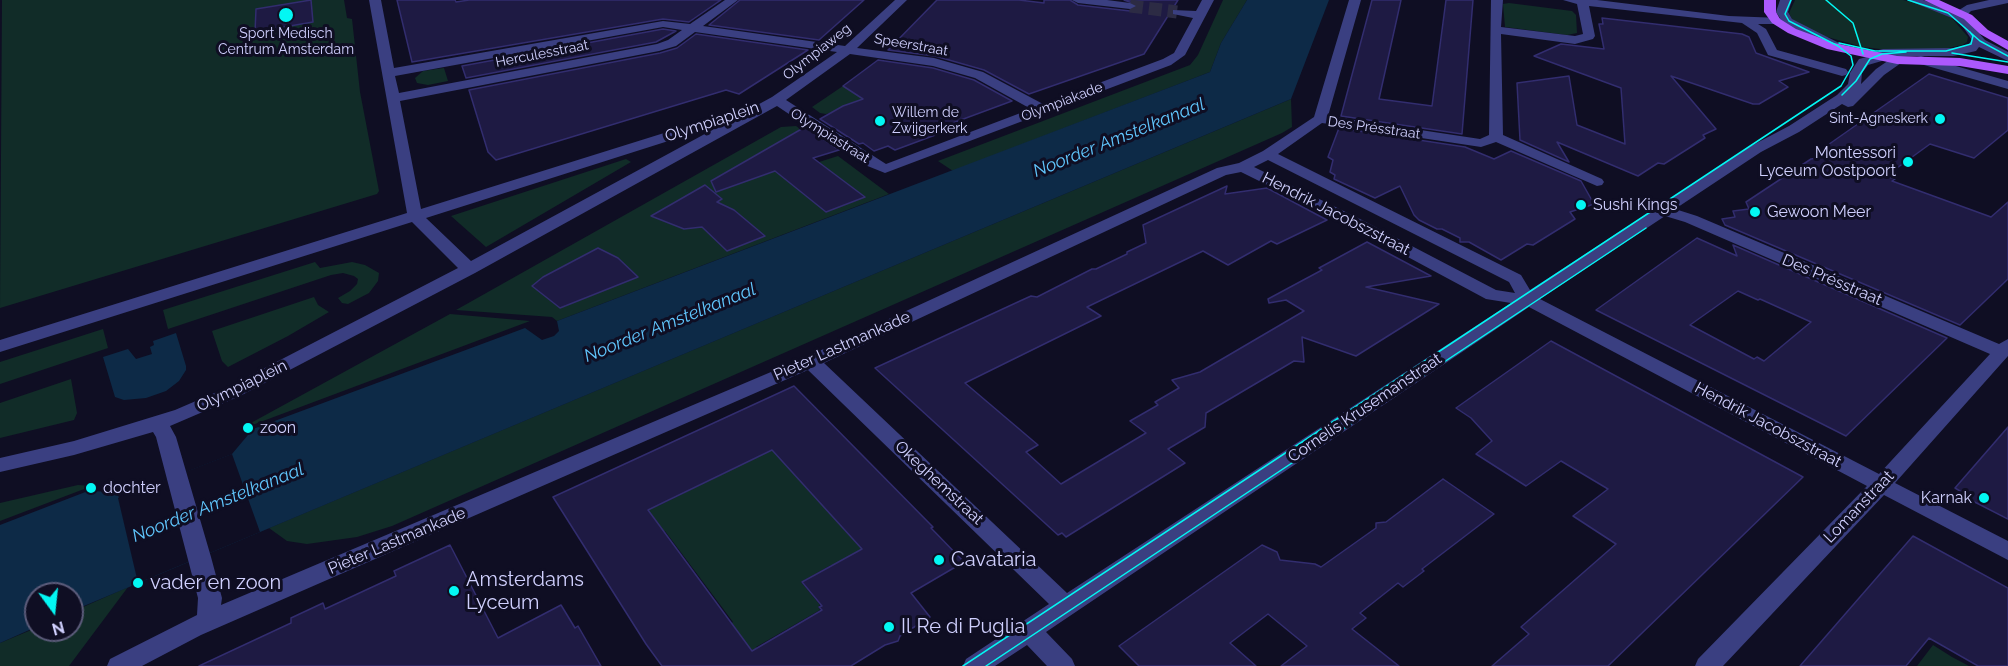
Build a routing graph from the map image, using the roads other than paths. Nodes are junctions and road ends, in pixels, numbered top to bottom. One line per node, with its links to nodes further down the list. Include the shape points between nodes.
1 (375, 0): 38 (street)
2 (732, 0): 20 (street, Herculesstraat)
3 (901, 0): 26 (street, Olympiaweg)
4 (1078, 0): 14 (street)
5 (1208, 0): 17 (street, Olympiakade)
6 (1355, 0): 43 (street)
7 (1497, 0): 21 (street)
8 (1578, 0): 18 (street); 21 (street, via 1589,36 1584,39)
9 (1770, 0): 19 (main road, via 1770,12)
10 (1786, 0): 24 (street, via 1782,12 1787,21)
11 (1913, 0): 22 (street, via 1956,16)
12 (1930, 0): 16 (main road)
13 (2005, 0): 16 (street, via 1967,8)
14 (1130, 6)
15 (1177, 12): 17 (street)
16 (1961, 14): 25 (main road)
17 (1199, 15): 42 (street, Olympiakade, via 1179,55)
18 (1746, 21): 19 (street); 37 (street, via 1762,30 1773,52)
19 (1776, 21): 23 (main road)
20 (693, 28): 26 (street, Speerstraat); 38 (street, Herculesstraat, via 647,25); 40 (street, Herculesstraat, via 659,47)
21 (1496, 30): 44 (street)
22 (1978, 39): 25 (street); 28 (street, via 1972,48)
23 (1814, 40): 27 (main road); 37 (street)
24 (1836, 44): 27 (street); 31 (street)
25 (1999, 45): 29 (main road); 32 (street)
26 (848, 50): 41 (street, Olympiaweg); 42 (street, Speerstraat, via 934,62 979,75)
27 (1848, 51): 30 (main road); 37 (street)
28 (1953, 52): 29 (street); 31 (street)
29 (1978, 56): 34 (main road); 35 (street)
30 (1875, 57): 31 (street); 37 (street)
31 (1896, 57): 33 (main road); 45 (street, Cornelis Krusemanstraat, via 1849,103 1801,136)
32 (2008, 57)
33 (1921, 60): 34 (main road); 39 (street)
34 (1940, 61): 36 (main road)
35 (2008, 62)
36 (2008, 70)
37 (1850, 72): 45 (street, Cornelis Krusemanstraat, via 1854,85 1842,98)
38 (389, 73): 40 (street)
39 (2008, 85)
40 (393, 98): 51 (street)
41 (777, 100): 48 (street, Olympiastraat); 51 (street, Olympiaplein); 52 (street, Olympiaplein)
42 (1043, 110): 48 (street, Olympiakade)
43 (1320, 119): 44 (street, Des Présstraat, via 1481,143); 46 (street, Pieter Lastmankade)
44 (1496, 137): 49 (street)
45 (1756, 149): 50 (street, Cornelis Krusemanstraat)
46 (1269, 154): 47 (street, Pieter Lastmankade); 53 (street, Hendrik Jacobszstraat, via 1515,279)
47 (1243, 167): 53 (street, Hendrik Jacobszstraat, via 1492,295); 56 (street, Pieter Lastmankade, via 1222,171)
48 (885, 168)
49 (1597, 182)
50 (1663, 210): 53 (street, Cornelis Krusemanstraat); 55 (street, Des Présstraat)
51 (415, 216): 52 (street); 54 (street, Olympiaplein)
52 (469, 269): 57 (street, Olympiaplein, via 233,392)
53 (1528, 300): 59 (street, Hendrik Jacobszstraat); 61 (street, Cornelis Krusemanstraat)
54 (0, 346)
55 (2005, 349): 59 (street, Lomanstraat)
56 (811, 362): 61 (street, Okeghemstraat); 62 (street, Pieter Lastmankade)
57 (159, 424): 58 (street, Olympiaplein); 62 (street, via 200,557 210,598)
58 (0, 465)
59 (1882, 484): 60 (street, Hendrik Jacobszstraat); 67 (street, Lomanstraat)
60 (2008, 551)
61 (1066, 606): 63 (street, Cornelis Krusemanstraat)
62 (208, 622): 64 (street, Pieter Lastmankade)
63 (1028, 630): 65 (street, Cornelis Krusemanstraat); 66 (street)
64 (119, 666)
65 (975, 666)
66 (1063, 666)
67 (1707, 666)

